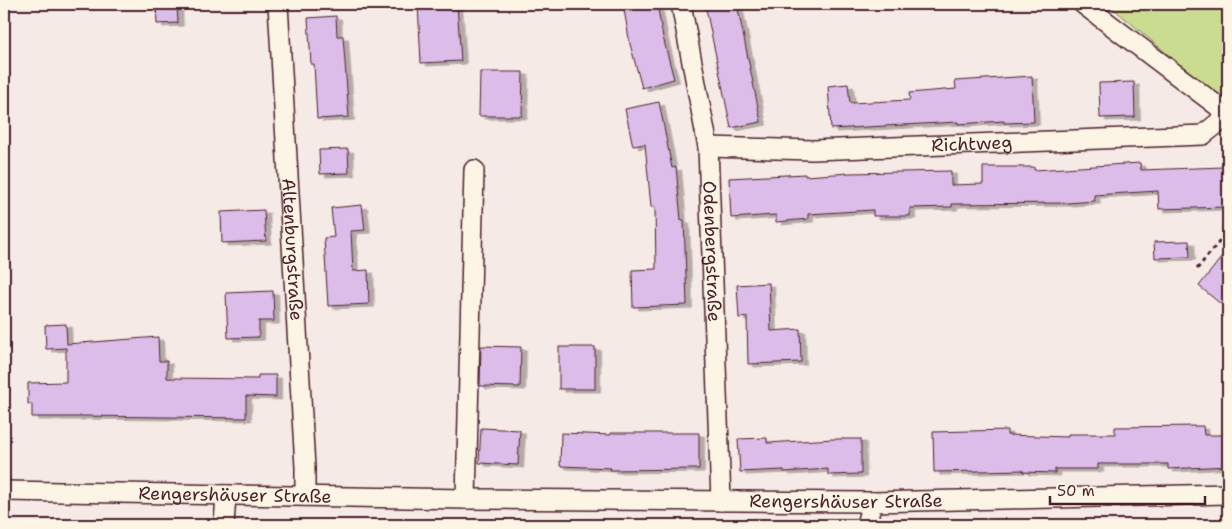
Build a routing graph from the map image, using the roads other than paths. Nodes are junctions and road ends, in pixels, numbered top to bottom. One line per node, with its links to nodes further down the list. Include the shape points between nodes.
1 (278, 4): 10 (street, Altenburgstraße)
2 (681, 4): 5 (street, Odenbergstraße)
3 (1083, 4): 4 (street)
4 (1228, 114): 5 (street, Richtweg, via 1203,135 813,150)
5 (708, 147): 12 (street, Odenbergstraße)
6 (474, 170): 11 (street)
7 (4, 491): 9 (street, Rengershäuser Straße)
8 (1228, 494): 13 (street, Rengershäuser Straße)
9 (226, 495): 10 (street, Rengershäuser Straße); 14 (street)
10 (305, 496): 11 (street, Rengershäuser Straße)
11 (466, 499): 12 (street, Rengershäuser Straße)
12 (721, 501): 13 (street, Rengershäuser Straße)
13 (872, 502): 15 (street)
14 (224, 525)
15 (866, 525)

